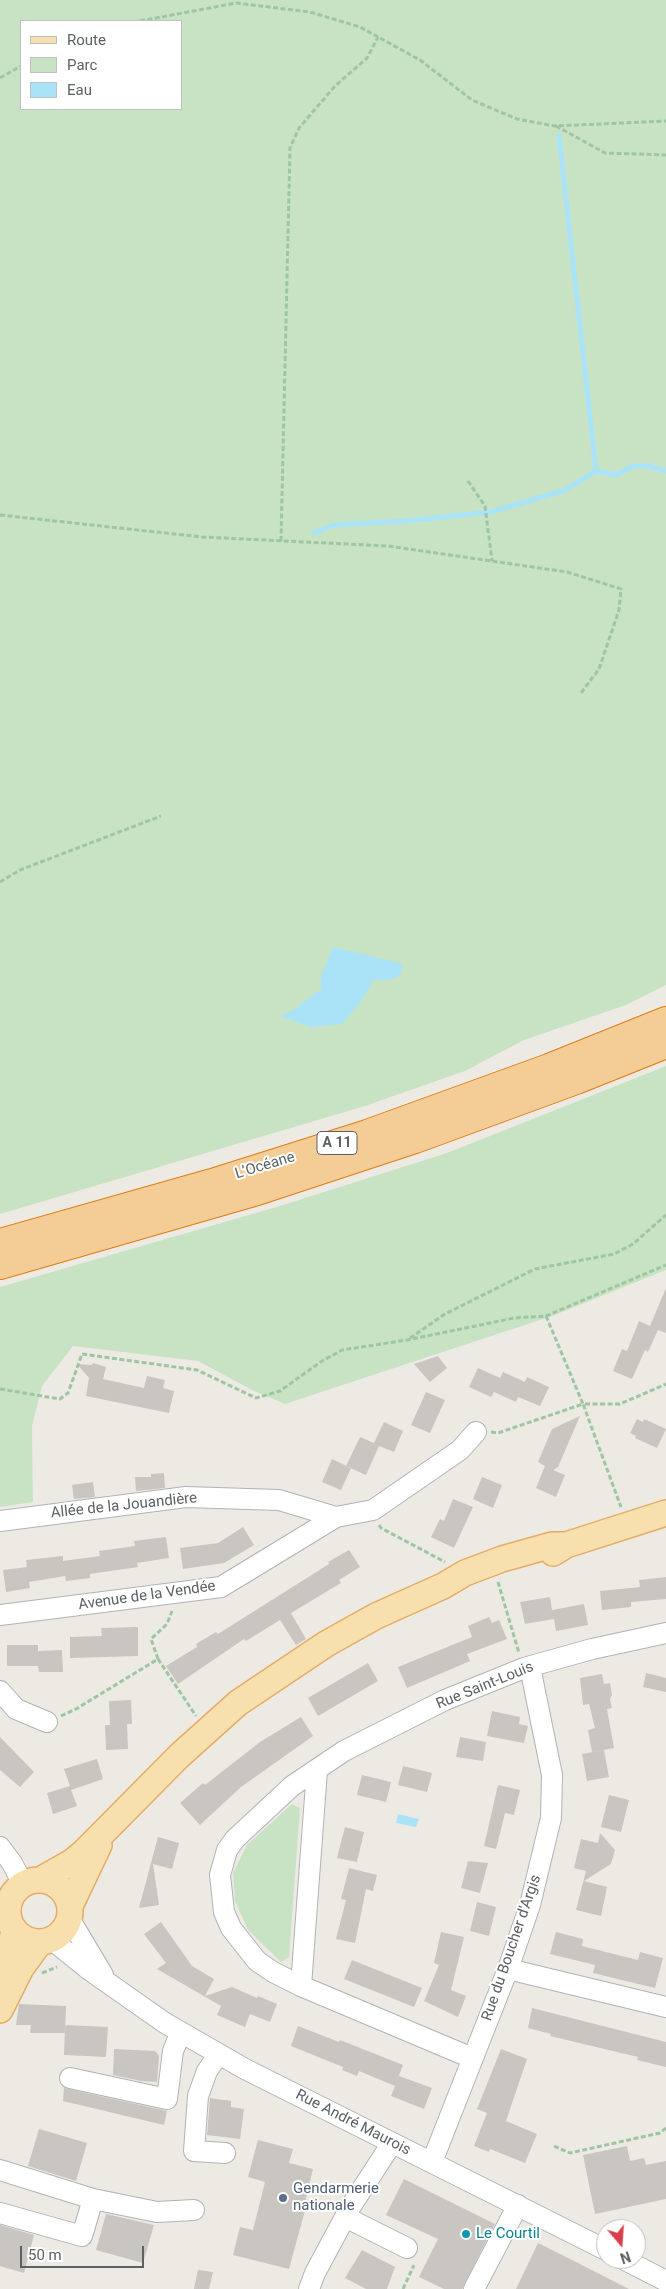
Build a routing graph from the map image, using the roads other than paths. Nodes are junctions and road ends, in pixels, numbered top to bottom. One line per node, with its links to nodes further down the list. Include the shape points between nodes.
1 (666, 1021): 3 (highway, L’Océane / A 11, via 549,1068 367,1134)
2 (666, 1044): 4 (highway, L’Océane / A 11, via 406,1143 257,1191)
3 (0, 1243)
4 (0, 1265)
5 (476, 1432): 7 (street, via 460,1450 373,1510)
6 (666, 1513): 9 (main road)
7 (336, 1517): 8 (street, Allée de la Jouandière, via 279,1500 186,1497); 11 (street, Avenue de la Vendée, via 221,1587)
8 (0, 1521)
9 (566, 1545): 10 (main road, via 552,1545); 10 (main road, via 496,1577)
10 (448, 1576): 17 (main road, via 350,1629 254,1692 202,1734)
11 (0, 1615)
12 (666, 1633): 13 (street, Rue Saint-Louis)
13 (527, 1667): 16 (street, Rue Saint-Louis, via 445,1700 344,1751); 23 (street, Rue du Boucher d'Argis, via 552,1775 551,1818 530,1905)
14 (0, 1691): 15 (street, via 16,1709)
15 (47, 1722)
16 (317, 1770): 25 (street); 25 (street, Rue Saint-Louis, via 292,1786 235,1839 227,1850 220,1875 224,1912 230,1928 265,1966)
17 (108, 1827): 19 (main road, via 72,1862); 20 (main road)
18 (0, 1847): 19 (street)
19 (32, 1882): 20 (main road, via 50,1881 63,1891); 21 (main road, via 13,1893 8,1905 8,1918)
20 (69, 1912): 22 (main road, via 62,1931); 24 (street, Rue André Maurois, via 94,1963)
21 (14, 1930): 22 (main road, via 25,1939); 26 (main road)
22 (45, 1941): 24 (street, Rue André Maurois); 28 (main road, via 16,1976)
23 (508, 1969): 27 (street); 31 (street, Rue du Boucher d'Argis)
24 (108, 1982): 29 (street, Rue André Maurois)
25 (301, 1986): 31 (street, Rue Saint-Louis)
26 (0, 1999)
27 (666, 2007)
28 (0, 2010)
29 (181, 2032): 30 (street, Rue André Maurois); 32 (street, via 173,2051 168,2100)
30 (220, 2054): 33 (street, Rue André Maurois); 34 (street, via 207,2071 198,2096 194,2151)
31 (472, 2058): 35 (street, Rue du Boucher d'Argis)
32 (70, 2078)
33 (392, 2143): 35 (street, Rue André Maurois); 41 (street)
34 (225, 2153)
35 (432, 2162): 38 (street, Rue André Maurois)
36 (0, 2170): 37 (street)
37 (94, 2199): 39 (street, via 157,2212); 40 (street, via 82,2236)
38 (518, 2205): 42 (street, Rue André Maurois); 47 (street)
39 (194, 2210)
40 (0, 2213)
41 (345, 2217): 43 (street); 46 (street)
42 (596, 2245)
43 (407, 2248)
44 (643, 2269): 45 (street)
45 (666, 2281)
46 (310, 2289)
47 (474, 2289)

